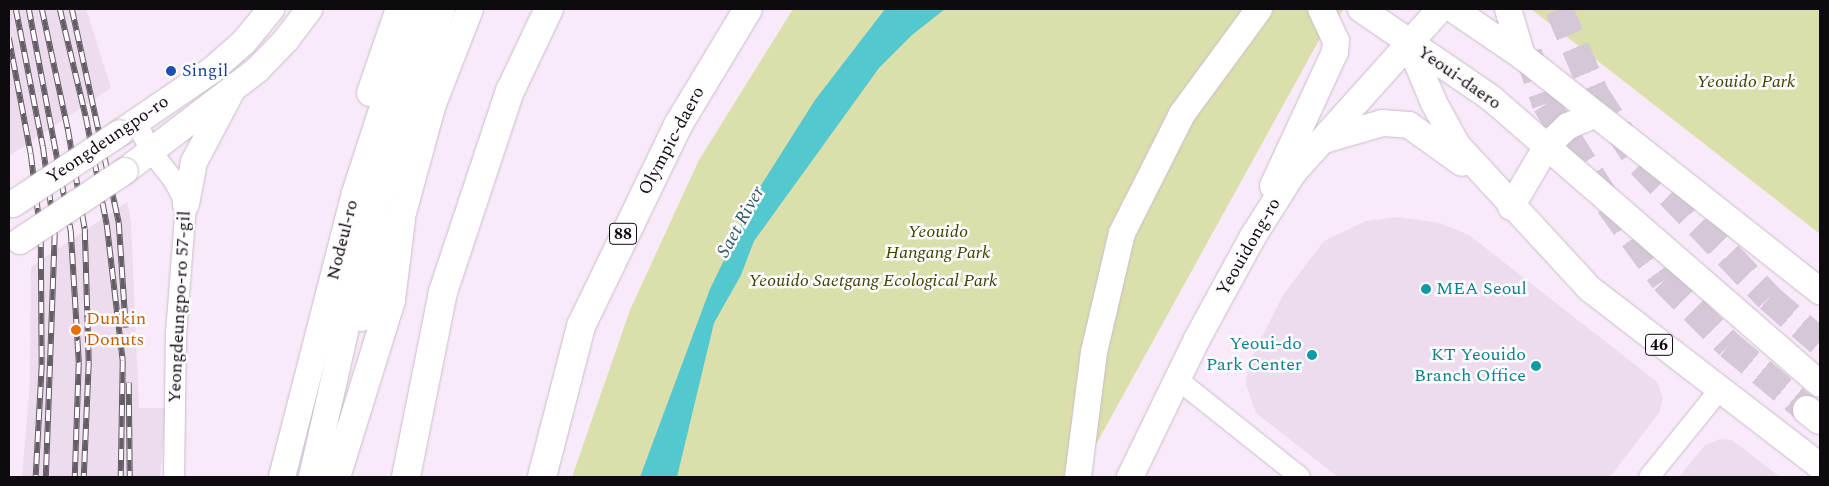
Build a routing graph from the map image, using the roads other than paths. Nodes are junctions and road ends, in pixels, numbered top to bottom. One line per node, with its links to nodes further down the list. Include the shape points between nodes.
1 (271, 9): 19 (main road, Yeongdeungpo-ro, via 244,42 211,71)
2 (309, 9): 17 (main road, Yeongdeungpo-ro, via 286,40)
3 (399, 9): 35 (main road, via 364,111 322,262)
4 (421, 9): 35 (main road, Nodeul-ro, via 383,107 355,193)
5 (442, 9): 31 (main road, Nodeul-ro, via 407,106 351,306)
6 (470, 9): 26 (main road, via 433,104)
7 (549, 9): 39 (highway, via 510,91 443,292)
8 (748, 9): 40 (highway, Olympic-daero / 88, via 678,125 581,326)
9 (1259, 9): 41 (main road, via 1182,114 1122,233 1094,352)
10 (1361, 9): 15 (main road)
11 (1440, 9): 15 (main road, Yeouidong-ro)
12 (1452, 9): 16 (main road)
13 (1508, 9): 16 (main road)
14 (1326, 18): 27 (main road, via 1336,41 1333,57 1291,141)
15 (1409, 44): 20 (main road, Yeouidong-ro); 21 (main road, Yeoui-daero, via 1491,98); 25 (main road, Yeoui-daero, via 1434,103 1457,145)
16 (1522, 56): 18 (main road)
17 (231, 92): 22 (main road, Yeongdeungpo-ro); 23 (main road, via 194,162)
18 (1596, 114): 21 (main road, via 1568,126); 29 (main road)
19 (128, 127): 22 (street, Yeongdeungpo-ro 57-gil); 24 (main road, Yeongdeungpo-ro, bridge)
20 (1324, 140): 25 (main road, via 1382,123 1409,125 1451,153); 27 (main road, Yeouidong-ro, via 1293,173)
21 (1547, 146): 25 (main road); 32 (main road, Yeoui-daero)
22 (150, 150): 23 (street, Yeongdeungpo-ro 57-gil, via 174,181); 28 (main road, Yeongdeungpo-ro, bridge)
23 (186, 204): 36 (street, Yeongdeungpo-ro 57-gil, via 176,334)
24 (11, 206)
25 (1511, 207): 33 (main road, Yeoui-daero / 46, via 1590,289 1656,343)
26 (401, 220): 31 (main road); 38 (highway, via 391,300)
27 (1252, 238): 30 (main road, Yeouidong-ro)
28 (14, 244)
29 (1820, 291)
30 (1177, 379): 42 (main road, Yeouidong-ro); 43 (street)
31 (335, 381): 37 (main road, Nodeul-ro)
32 (1820, 384)
33 (1721, 388): 34 (main road, Yeoui-daero / 46); 44 (street)
34 (1820, 466)
35 (282, 476)
36 (174, 477)
37 (312, 477)
38 (336, 477)
39 (406, 477)
40 (542, 477)
41 (1078, 477)
42 (1130, 477)
43 (1300, 477)
44 (1649, 477)

